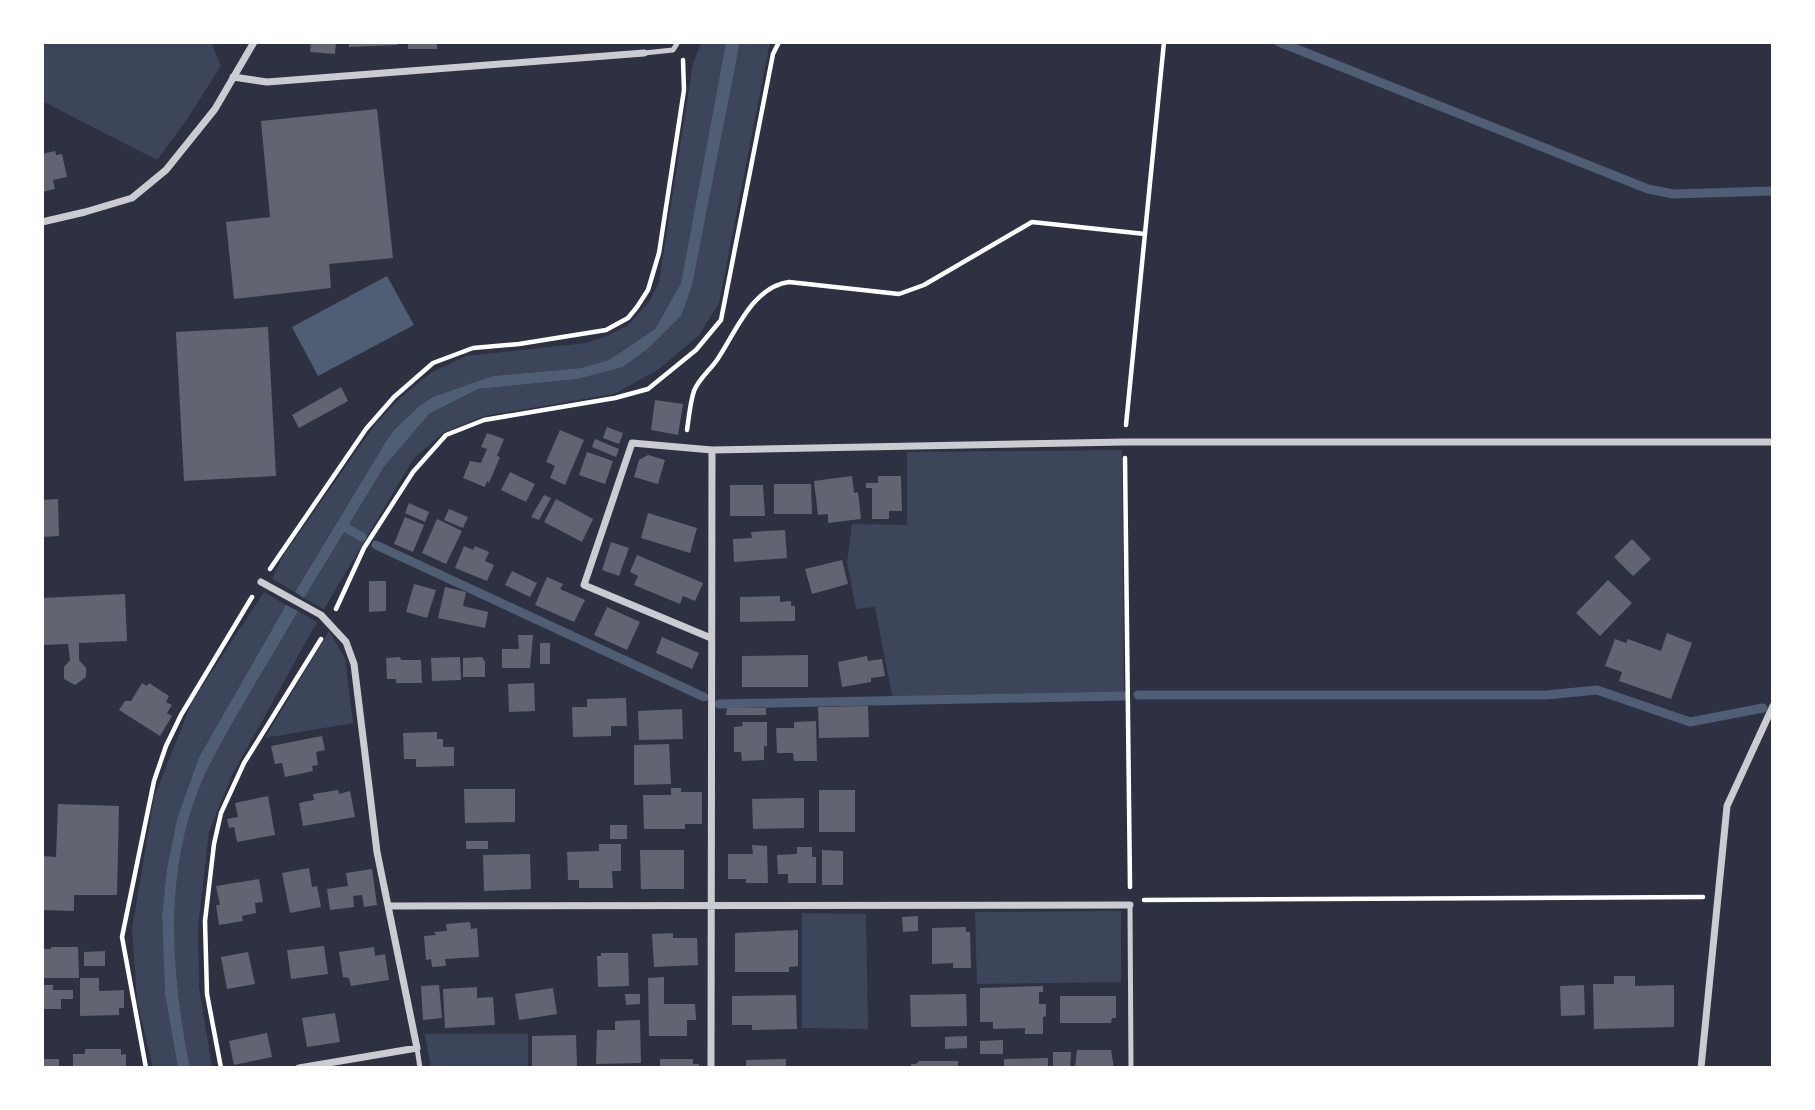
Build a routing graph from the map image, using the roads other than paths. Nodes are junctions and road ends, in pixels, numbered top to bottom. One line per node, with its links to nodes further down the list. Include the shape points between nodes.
1 (254, 42): 4 (street)
2 (678, 42): 3 (lane, via 673,50)
3 (644, 53): 4 (street, via 267,82)
4 (233, 77): 5 (street, via 215,109 166,170 132,198)
5 (42, 222)
6 (1773, 442): 7 (street, via 1125,442)
7 (712, 450): 9 (street); 9 (street, via 632,443 584,584)
8 (265, 583): 13 (street, via 321,615 346,642 354,664)
9 (710, 638): 11 (street)
10 (1773, 707): 19 (street, via 1727,806)
11 (712, 905): 12 (street); 13 (street); 17 (street)
12 (1130, 905): 18 (lane)
13 (388, 906): 14 (street)
14 (417, 1048): 15 (street); 16 (lane)
15 (299, 1068)
16 (421, 1068)
17 (711, 1068)
18 (1131, 1068)
19 (1701, 1068)

